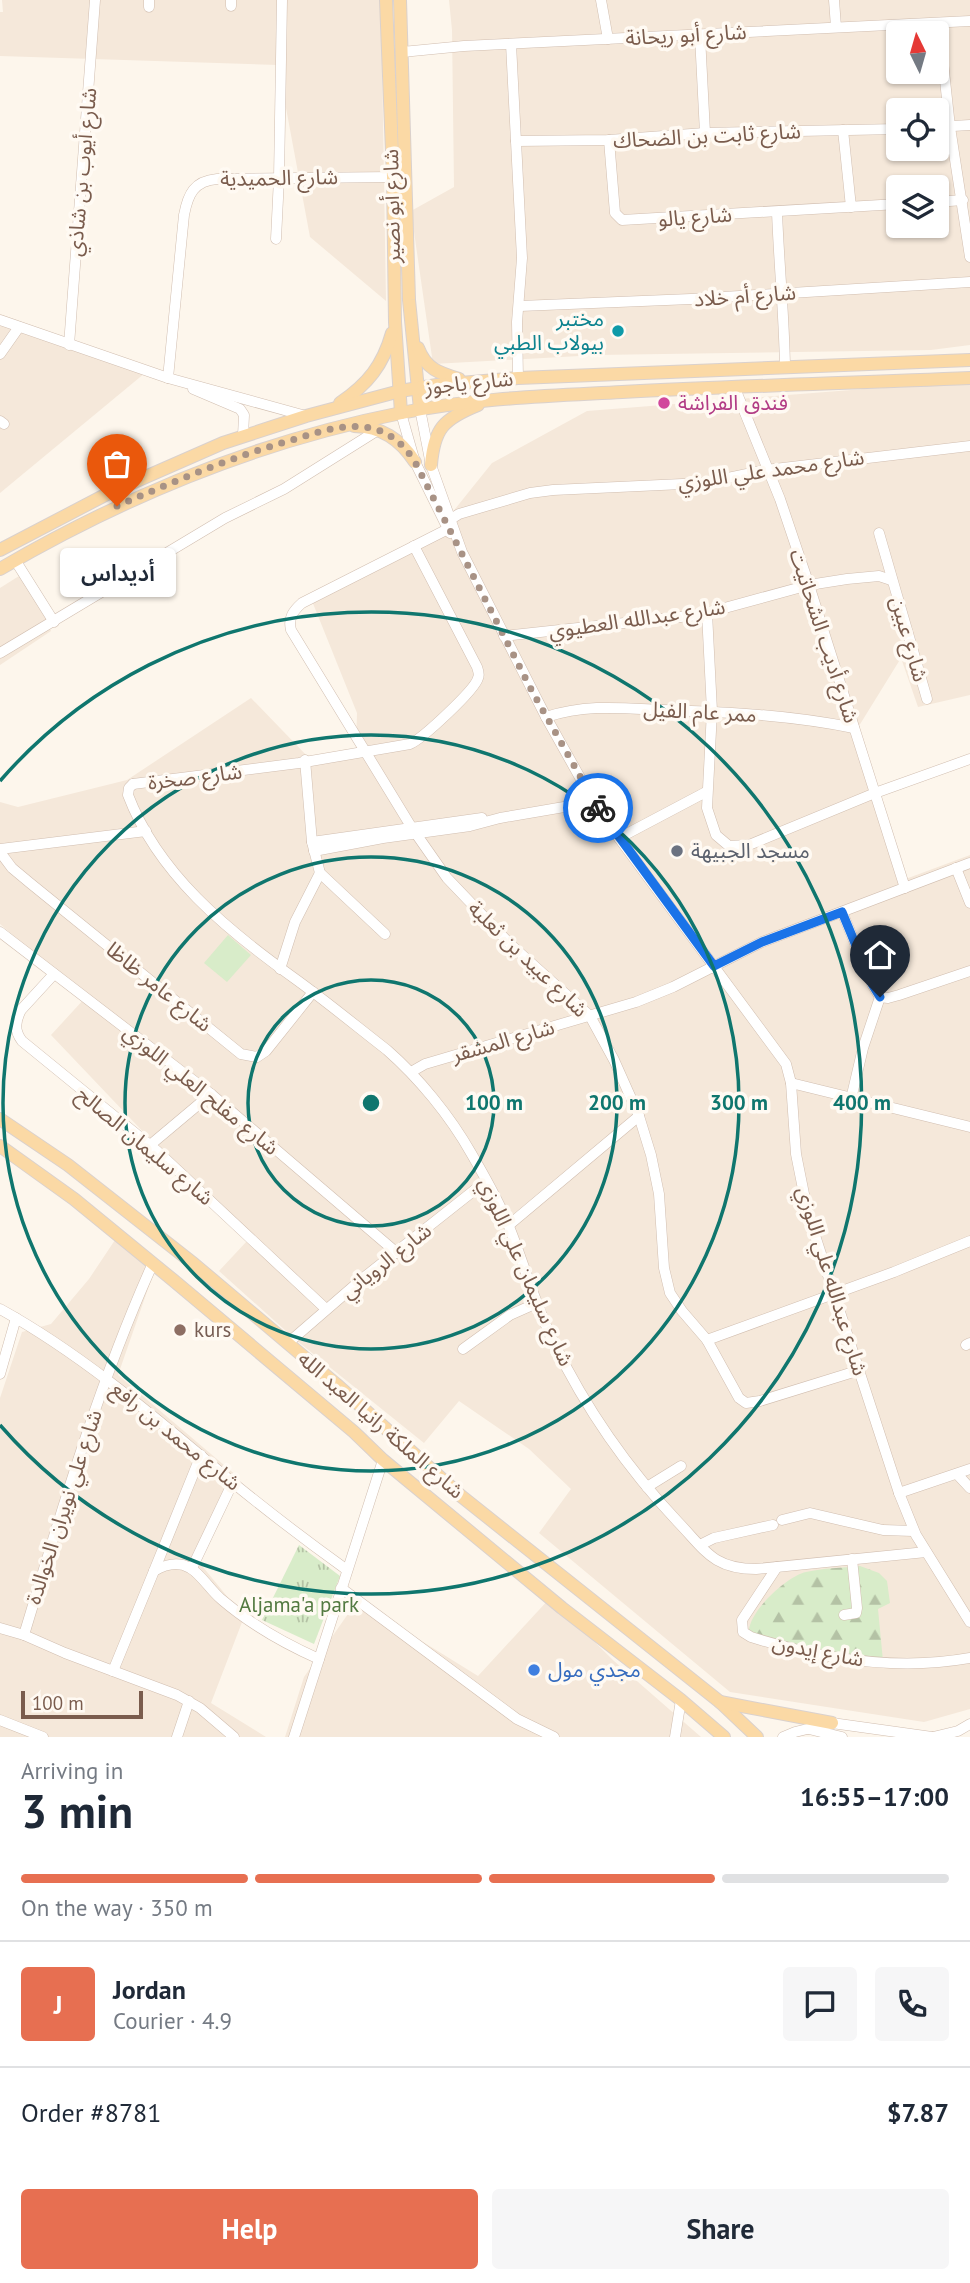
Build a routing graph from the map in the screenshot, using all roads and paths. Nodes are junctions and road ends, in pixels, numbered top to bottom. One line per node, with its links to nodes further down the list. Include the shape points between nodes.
1 (95, 0): 38 (street, شارع أيوب بن شاذي)
2 (282, 0): 24 (street)
3 (386, 0): 23 (main road, شارع أبو نصير)
4 (400, 0): 14 (main road, شارع أبو نصير)
5 (601, 0): 12 (street)
6 (834, 0): 10 (street)
7 (970, 21): 8 (street, شارع أبو ريحانة)
8 (949, 23)
9 (886, 26): 10 (street, شارع أبو ريحانة)
10 (836, 27): 11 (street, شارع أبو ريحانة)
11 (700, 36): 12 (street, شارع أبو ريحانة); 20 (street)
12 (608, 39): 13 (street, شارع أبو ريحانة)
13 (511, 44): 14 (street, شارع أبو ريحانة); 22 (street)
14 (402, 52): 37 (main road, شارع أبو نصير)
15 (945, 84): 17 (street)
16 (970, 125): 17 (street)
17 (950, 127): 25 (street)
18 (886, 129): 19 (street, شارع ثابت بن الضحاك)
19 (843, 130): 20 (street, شارع ثابت بن الضحاك); 27 (street)
20 (705, 134): 21 (street, شارع ثابت بن الضحاك)
21 (609, 140): 22 (street, شارع ثابت بن الضحاك); 28 (street, شارع يالو, via 619,219)
22 (516, 141): 33 (street)
23 (393, 177): 24 (street, شارع الحميدية); 35 (main road, شارع أبو نصير)
24 (279, 178): 29 (street); 42 (street, شارع الحميدية, via 209,180 188,195)
25 (965, 194): 30 (street)
26 (886, 205): 27 (street, شارع يالو)
27 (851, 207): 28 (street, شارع يالو)
28 (777, 212): 32 (street)
29 (276, 239)
30 (970, 257)
31 (970, 282): 32 (street, شارع أم خلاد)
32 (784, 293): 33 (street, شارع أم خلاد); 41 (street)
33 (520, 306): 43 (street)
34 (0, 320): 36 (street)
35 (395, 323): 49 (main road, شارع أبو نصير); 52 (main road, via 376,372)
36 (19, 327): 38 (street); 39 (street)
37 (412, 331): 46 (main road, via 425,364); 48 (main road, شارع أبو نصير)
38 (69, 345): 42 (street)
39 (0, 354)
40 (970, 360): 41 (main road, شارع ياجوز)
41 (785, 366): 43 (main road, شارع ياجوز)
42 (168, 378): 45 (street)
43 (518, 378): 46 (main road, شارع ياجوز)
44 (970, 378): 47 (main road, شارع ياجوز)
45 (189, 382): 54 (street); 57 (street, via 195,390 240,409)
46 (466, 382): 48 (main road, شارع ياجوز)
47 (734, 386): 50 (main road, شارع ياجوز); 61 (street, شارع أديب الشحاتيت)
48 (418, 388): 49 (main road, شارع ياجوز); 51 (main road, شارع أبو نصير)
49 (400, 391): 52 (main road, شارع ياجوز); 53 (main road, شارع أبو نصير)
50 (493, 399): 51 (main road, شارع ياجوز); 60 (main road, via 447,422 433,443)
51 (420, 409): 53 (main road, شارع ياجوز); 60 (street, شارع عبدالله علي اللوزي)
52 (330, 410): 54 (main road, شارع ياجوز)
53 (401, 412): 55 (main road, شارع ياجوز); 59 (street, شارع عبدالله علي اللوزي)
54 (306, 416): 57 (main road, شارع ياجوز)
55 (339, 426): 56 (main road); 66 (main road, شارع ياجوز, via 172,482)
56 (378, 430): 59 (main road, via 405,446); 72 (street)
57 (243, 436): 65 (main road, شارع ياجوز, via 109,493)
58 (970, 446): 61 (street, شارع محمد علي اللوزي)
59 (415, 462): 62 (street, شارع عبدالله علي اللوزي)
60 (431, 466): 62 (street, شارع عبدالله علي اللوزي)
61 (766, 470): 62 (street, شارع محمد علي اللوزي, via 704,483 530,493 459,514); 69 (street, شارع أديب الشحاتيت)
62 (450, 524): 64 (street, شارع محمد علي اللوزي); 73 (street, شارع عبدالله علي اللوزي)
63 (878, 533): 68 (street, شارع عبين)
64 (414, 546): 71 (street, شارع محمد علي اللوزي, via 302,603); 79 (street, شارع صخرة, via 477,667 478,678 415,742)
65 (0, 550)
66 (15, 560): 67 (main road, شارع ياجوز); 72 (street)
67 (0, 569)
68 (891, 580): 69 (street, شارع عبين, via 879,576); 75 (street, شارع عبين)
69 (809, 585): 70 (street, شارع عبدالله العطيوي); 78 (street, شارع أديب الشحاتيت)
70 (707, 613): 73 (street, شارع عبدالله العطيوي); 76 (street)
71 (290, 618): 79 (street, شارع عبيد بن ثعلبة, via 294,636)
72 (54, 622): 74 (street)
73 (504, 636): 77 (street, شارع عبدالله علي اللوزي)
74 (0, 653)
75 (927, 699)
76 (712, 711): 77 (street, ممر عام الفيل, via 592,708); 78 (street, ممر عام الفيل); 83 (street)
77 (546, 718): 85 (street, شارع عبدالله علي اللوزي)
78 (854, 728): 84 (street, شارع أديب الشحاتيت)
79 (366, 751): 81 (street, شارع صخرة); 87 (street, شارع عبيد بن ثعلبة)
80 (970, 759): 84 (street)
81 (307, 761): 82 (street, شارع صخرة); 89 (street)
82 (133, 784): 86 (street, شارع سليمان علي اللوزي, via 128,795)
83 (706, 792): 84 (street, via 716,835 729,846 760,841); 88 (street)
84 (875, 793): 94 (street, شارع أديب الشحاتيت)
85 (595, 804): 87 (street); 88 (street, شارع عبدالله علي اللوزي)
86 (146, 831): 90 (street); 100 (street, شارع سليمان علي اللوزي, via 201,903)
87 (414, 831): 89 (street); 105 (street, شارع عبيد بن ثعلبة, via 477,912)
88 (619, 838): 99 (street, شارع عبدالله علي اللوزي)
89 (313, 847): 93 (street)
90 (0, 851): 103 (street, شارع عامر ظاظا, via 21,875 241,1054 257,1057 265,1051)
91 (970, 863): 92 (street, شارع المشقر)
92 (956, 868): 94 (street, شارع المشقر); 95 (street)
93 (320, 873): 98 (street); 100 (street)
94 (905, 888): 96 (street, شارع المشقر)
95 (970, 903)
96 (842, 912): 99 (street, شارع المشقر); 104 (street)
97 (0, 932): 102 (street, شارع مفلح العلي اللوزي)
98 (385, 934)
99 (714, 966): 105 (street, شارع المشقر, via 636,1002); 107 (street, شارع عبدالله علي اللوزي, via 784,1059)
100 (280, 969): 103 (street, شارع سليمان علي اللوزي)
101 (970, 971): 104 (street)
102 (54, 974): 108 (street, شارع مفلح العلي اللوزي); 114 (street, شارع سليمان الصالح, via 21,1010 17,1033)
103 (313, 992): 106 (street, شارع سليمان علي اللوزي)
104 (880, 997): 109 (street)
105 (590, 1016): 106 (street, شارع المشقر, via 425,1063); 110 (street, شارع عبيد بن ثعلبة)
106 (411, 1072): 115 (street, شارع سليمان علي اللوزي, via 470,1150)
107 (791, 1083): 109 (street); 120 (street, شارع عبدالله علي اللوزي, via 803,1191)
108 (211, 1094): 114 (street); 118 (street, شارع مفلح العلي اللوزي)
109 (851, 1099): 112 (street)
110 (639, 1116): 116 (street); 125 (street, شارع عبيد بن ثعلبة, via 659,1194 670,1293)
111 (0, 1119): 126 (main road, شارع الملكة رانيا العبد الله, via 68,1165)
112 (970, 1127)
113 (0, 1146): 119 (main road, شارع الملكة رانيا العبد الله)
114 (149, 1146): 122 (street, شارع سليمان الصالح)
115 (486, 1181): 116 (street, شارع سليمان علي اللوزي); 118 (street, شارع الروياني)
116 (509, 1225): 121 (street, شارع سليمان علي اللوزي)
117 (970, 1241): 120 (street)
118 (397, 1253): 122 (street, شارع الروياني)
119 (153, 1263): 130 (street, شارع علي نويران الخوالدة); 132 (main road, شارع الملكة رانيا العبد الله)
120 (835, 1293): 125 (street); 128 (street, شارع عبدالله علي اللوزي)
121 (537, 1303): 127 (street, via 510,1315); 137 (street, شارع سليمان علي اللوزي, via 601,1429)
122 (326, 1309): 126 (street, شارع الروياني)
123 (0, 1310): 124 (street, شارع محمد بن رافع)
124 (16, 1318): 129 (street); 130 (street, شارع محمد بن رافع)
125 (708, 1340): 128 (street, شارع عبيد بن ثعلبة, via 739,1398 746,1402)
126 (288, 1343): 158 (main road, شارع الملكة رانيا العبد الله, via 461,1496)
127 (463, 1349)
128 (860, 1370): 139 (street, شارع عبدالله علي اللوزي)
129 (0, 1374)
130 (107, 1380): 131 (street, شارع محمد بن رافع); 152 (street, شارع علي نويران الخوالدة)
131 (201, 1455): 136 (street, شارع محمد بن رافع); 147 (street)
132 (383, 1460): 146 (street); 156 (main road, شارع الملكة رانيا العبد الله)
133 (681, 1465): 137 (street)
134 (970, 1469): 135 (street)
135 (957, 1474): 138 (street); 139 (street)
136 (233, 1482): 145 (street); 146 (street, شارع محمد بن رافع)
137 (647, 1487): 141 (street, شارع سليمان علي اللوزي)
138 (970, 1488)
139 (899, 1493): 140 (street, شارع عبدالله علي اللوزي)
140 (913, 1531): 141 (street, via 883,1530 810,1513); 142 (street, شارع عبدالله علي اللوزي)
141 (700, 1545): 144 (street, شارع سليمان علي اللوزي, via 727,1566)
142 (926, 1552): 143 (street, شارع سليمان علي اللوزي); 150 (street, شارع عبدالله علي اللوزي)
143 (852, 1559): 144 (street, شارع سليمان علي اللوزي); 149 (street, via 858,1608 856,1613)
144 (777, 1567): 153 (street, شارع إيدون, via 742,1620 743,1632 751,1637 869,1662)
145 (192, 1568): 147 (street, via 172,1564); 154 (street, via 240,1615)
146 (347, 1570): 148 (street)
147 (154, 1571): 155 (street)
148 (341, 1588): 154 (street); 169 (street, via 517,1719)
149 (844, 1615)
150 (970, 1622)
151 (0, 1628): 152 (street)
152 (24, 1635): 155 (street)
153 (970, 1658)
154 (319, 1659): 168 (street)
155 (113, 1671): 157 (street)
156 (681, 1700): 170 (street); 171 (main road, شارع الملكة رانيا العبد الله)
157 (189, 1701): 166 (street); 167 (street)
158 (720, 1702): 160 (main road); 163 (main road, شارع الملكة رانيا العبد الله)
159 (0, 1720): 165 (street)
160 (832, 1723): 162 (street); 164 (street)
161 (970, 1724): 175 (street)
162 (806, 1729): 173 (street); 174 (street)
163 (743, 1731): 172 (main road, شارع الملكة رانيا العبد الله)
164 (920, 1736): 175 (street)
165 (43, 1737)
166 (177, 1737)
167 (234, 1737)
168 (294, 1737)
169 (554, 1737)
170 (676, 1737)
171 (723, 1737)
172 (757, 1737)
173 (783, 1737)
174 (842, 1737)
175 (932, 1737)

